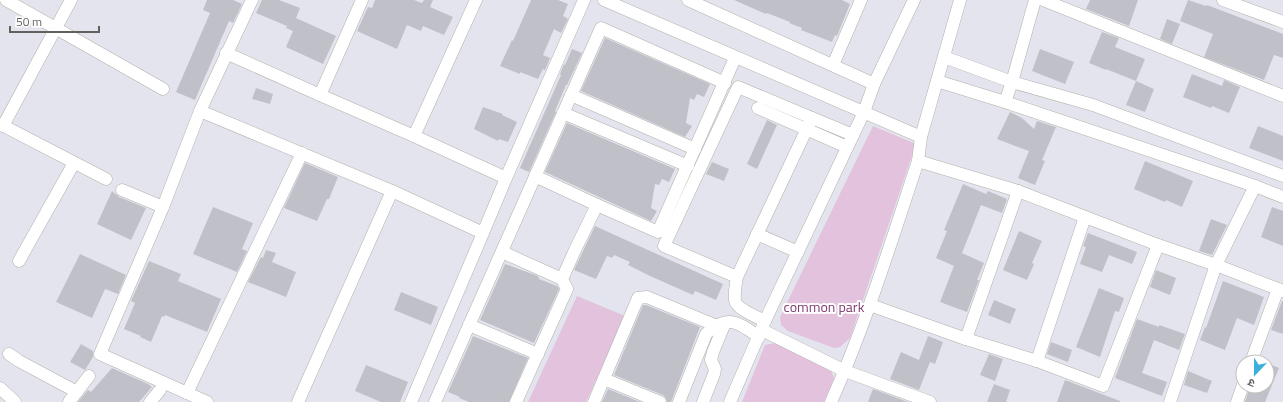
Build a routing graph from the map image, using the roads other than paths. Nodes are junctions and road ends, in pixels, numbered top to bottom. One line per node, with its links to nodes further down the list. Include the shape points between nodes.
1 (6, 0): 16 (street)
2 (70, 0): 16 (street)
3 (252, 0): 17 (street)
4 (362, 0): 26 (street)
5 (476, 0): 38 (street)
6 (584, 0): 48 (street)
7 (604, 0): 19 (street)
8 (688, 0): 20 (street)
9 (861, 0): 20 (street)
10 (914, 0): 24 (street)
11 (960, 0): 18 (street)
12 (1035, 0): 22 (street)
13 (1043, 0): 28 (street)
14 (1223, 0): 15 (street)
15 (1283, 22)
16 (55, 29): 25 (street); 35 (street)
17 (226, 53): 26 (street); 31 (street)
18 (944, 57): 21 (street); 22 (street)
19 (736, 58): 23 (street); 32 (street)
20 (833, 65): 24 (street)
21 (937, 81): 29 (street); 39 (street)
22 (1012, 82): 29 (street); 47 (street, via 1093,105)
23 (725, 83): 27 (street, via 601,28); 41 (street)
24 (874, 84): 32 (street)
25 (163, 89)
26 (320, 95): 38 (street)
27 (572, 95): 33 (street); 41 (street)
28 (1283, 96)
29 (1005, 102): 50 (street)
30 (758, 108): 36 (street)
31 (200, 111): 42 (street); 56 (street)
32 (864, 112): 37 (street); 39 (street)
33 (563, 113): 45 (street); 46 (street)
34 (812, 118): 36 (street); 37 (street); 65 (street, via 738,87 664,246)
35 (1, 125): 44 (street)
36 (807, 130): 40 (street); 59 (street)
37 (853, 135): 40 (street)
38 (414, 136): 48 (street)
39 (921, 137): 43 (street)
40 (847, 147): 62 (street)
41 (695, 149): 45 (street)
42 (302, 153): 52 (street); 83 (street)
43 (918, 161): 53 (street); 68 (street)
44 (74, 163): 49 (street); 63 (street)
45 (688, 166): 55 (street, via 658,232)
46 (535, 176): 55 (street); 61 (street)
47 (1283, 176)
48 (506, 178): 58 (street)
49 (106, 179)
50 (1255, 186): 54 (street); 64 (street)
51 (122, 190): 56 (street)
52 (392, 191): 58 (street); 89 (street)
53 (1018, 191): 57 (street); 72 (street)
54 (1283, 197)
55 (597, 205): 66 (street)
56 (163, 207): 83 (street, via 100,354)
57 (1085, 217): 60 (street); 76 (street)
58 (483, 233): 90 (street)
59 (757, 234): 62 (street); 65 (street)
60 (1158, 245): 64 (street); 76 (street, via 1103,386)
61 (502, 252): 66 (street); 70 (street)
62 (798, 252): 71 (street)
63 (19, 261)
64 (1216, 265): 67 (street); 100 (street)
65 (737, 277): 71 (street, via 737,306)
66 (562, 279): 74 (street, via 567,289)
67 (1281, 290): 75 (street)
68 (870, 305): 72 (street); 77 (street)
69 (721, 324): 71 (street, via 729,321); 79 (street, via 648,297 638,298); 95 (street, via 706,334); 96 (street, via 711,360 715,369 714,374)
70 (469, 326): 74 (street); 91 (street)
71 (762, 330): 77 (street); 97 (street)
72 (966, 339): 76 (street)
73 (9, 354): 82 (street)
74 (538, 354): 92 (street)
75 (1255, 354)
76 (1037, 361)
77 (845, 371): 84 (street); 98 (street)
78 (89, 376): 82 (street)
79 (604, 379): 93 (street); 94 (street)
80 (0, 388): 85 (street)
81 (160, 390): 87 (street)
82 (77, 392): 86 (street)
83 (187, 393): 88 (street)
84 (906, 398): 99 (street)
85 (15, 402)
86 (69, 402)
87 (150, 402)
88 (207, 402)
89 (298, 402)
90 (411, 402)
91 (435, 402)
92 (516, 402)
93 (594, 402)
94 (660, 402)
95 (679, 402)
96 (703, 402)
97 (730, 402)
98 (831, 402)
99 (930, 402)
100 (1170, 402)

